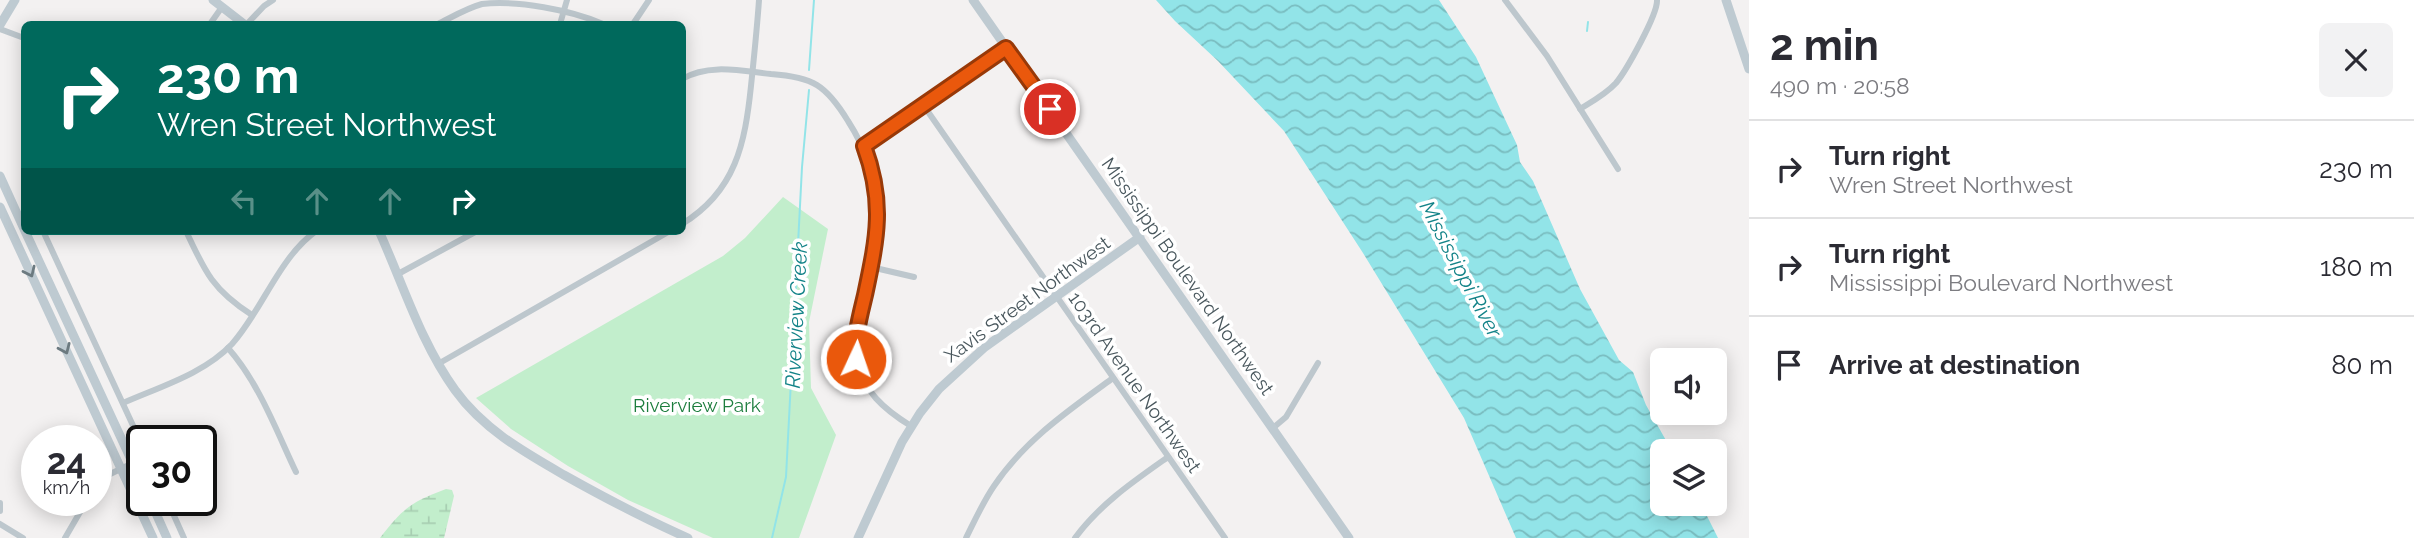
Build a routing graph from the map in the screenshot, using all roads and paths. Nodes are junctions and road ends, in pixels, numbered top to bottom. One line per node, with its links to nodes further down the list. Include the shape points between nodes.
1 (15, 0): 20 (street)
2 (213, 0): 11 (street)
3 (273, 0): 15 (street)
4 (567, 0): 12 (street)
5 (649, 0): 19 (street)
6 (760, 0): 24 (street)
7 (974, 0): 22 (street, Mississippi Boulevard Northwest)
8 (1505, 0): 27 (street)
9 (1657, 0): 27 (street, via 1656,14 1617,82)
10 (1726, 0): 23 (street)
11 (222, 7): 13 (street); 14 (street)
12 (565, 10): 16 (street, via 495,1); 17 (street); 18 (street)
13 (212, 21)
14 (242, 21)
15 (249, 21)
16 (444, 21)
17 (561, 21)
18 (595, 21)
19 (635, 21)
20 (0, 27): 21 (street)
21 (21, 37)
22 (1006, 48): 26 (street); 41 (street, Mississippi Boulevard Northwest)
23 (1749, 69)
24 (752, 72): 25 (street, via 711,69); 28 (street, via 802,78 821,86); 32 (street, via 745,131 731,174 710,203)
25 (686, 77)
26 (924, 106): 28 (street); 45 (street, 103rd Avenue Northwest)
27 (1580, 109): 29 (street)
28 (864, 146): 42 (street, via 878,209)
29 (1618, 170)
30 (0, 176): 33 (street)
31 (0, 207): 58 (street, one-way to 58)
32 (686, 220)
33 (21, 221)
34 (27, 235): 55 (street)
35 (45, 235): 51 (street)
36 (188, 235): 46 (street, via 213,283)
37 (312, 235): 46 (street, via 294,252)
38 (381, 235): 43 (street)
39 (470, 235): 43 (street)
40 (663, 235): 48 (street)
41 (1140, 237): 45 (street, Xavis Street Northwest); 54 (street, Mississippi Boulevard Northwest)
42 (871, 267): 44 (street); 53 (street, via 856,335 856,359 876,400)
43 (398, 274): 48 (street)
44 (914, 277)
45 (1057, 297): 50 (street, 103rd Avenue Northwest); 53 (street, Xavis Street Northwest, via 956,372)
46 (251, 315): 47 (street)
47 (228, 348): 51 (street, via 202,367); 59 (street, via 254,383)
48 (438, 363): 73 (street, via 464,402 502,437 610,502)
49 (1318, 363): 54 (street, via 1286,417)
50 (1113, 378): 56 (street, 103rd Avenue Northwest); 75 (street, via 1027,445 993,487)
51 (123, 404): 52 (street)
52 (133, 425)
53 (911, 426): 74 (street, Xavis Street Northwest)
54 (1273, 428): 77 (street, Mississippi Boulevard Northwest)
55 (126, 448)
56 (1168, 457): 67 (street, 103rd Avenue Northwest); 76 (street, via 1114,496)
57 (126, 466): 58 (street)
58 (121, 469): 60 (street); 70 (street)
59 (296, 472)
60 (112, 473)
61 (0, 503): 62 (street)
62 (0, 511)
63 (78, 516): 69 (street)
64 (157, 516): 71 (street)
65 (174, 516): 72 (street)
66 (0, 524): 68 (street)
67 (1223, 537)
68 (23, 538)
69 (65, 538)
70 (153, 538)
71 (167, 538)
72 (184, 538)
73 (688, 538)
74 (858, 538)
75 (966, 538)
76 (1075, 538)
77 (1349, 538)

